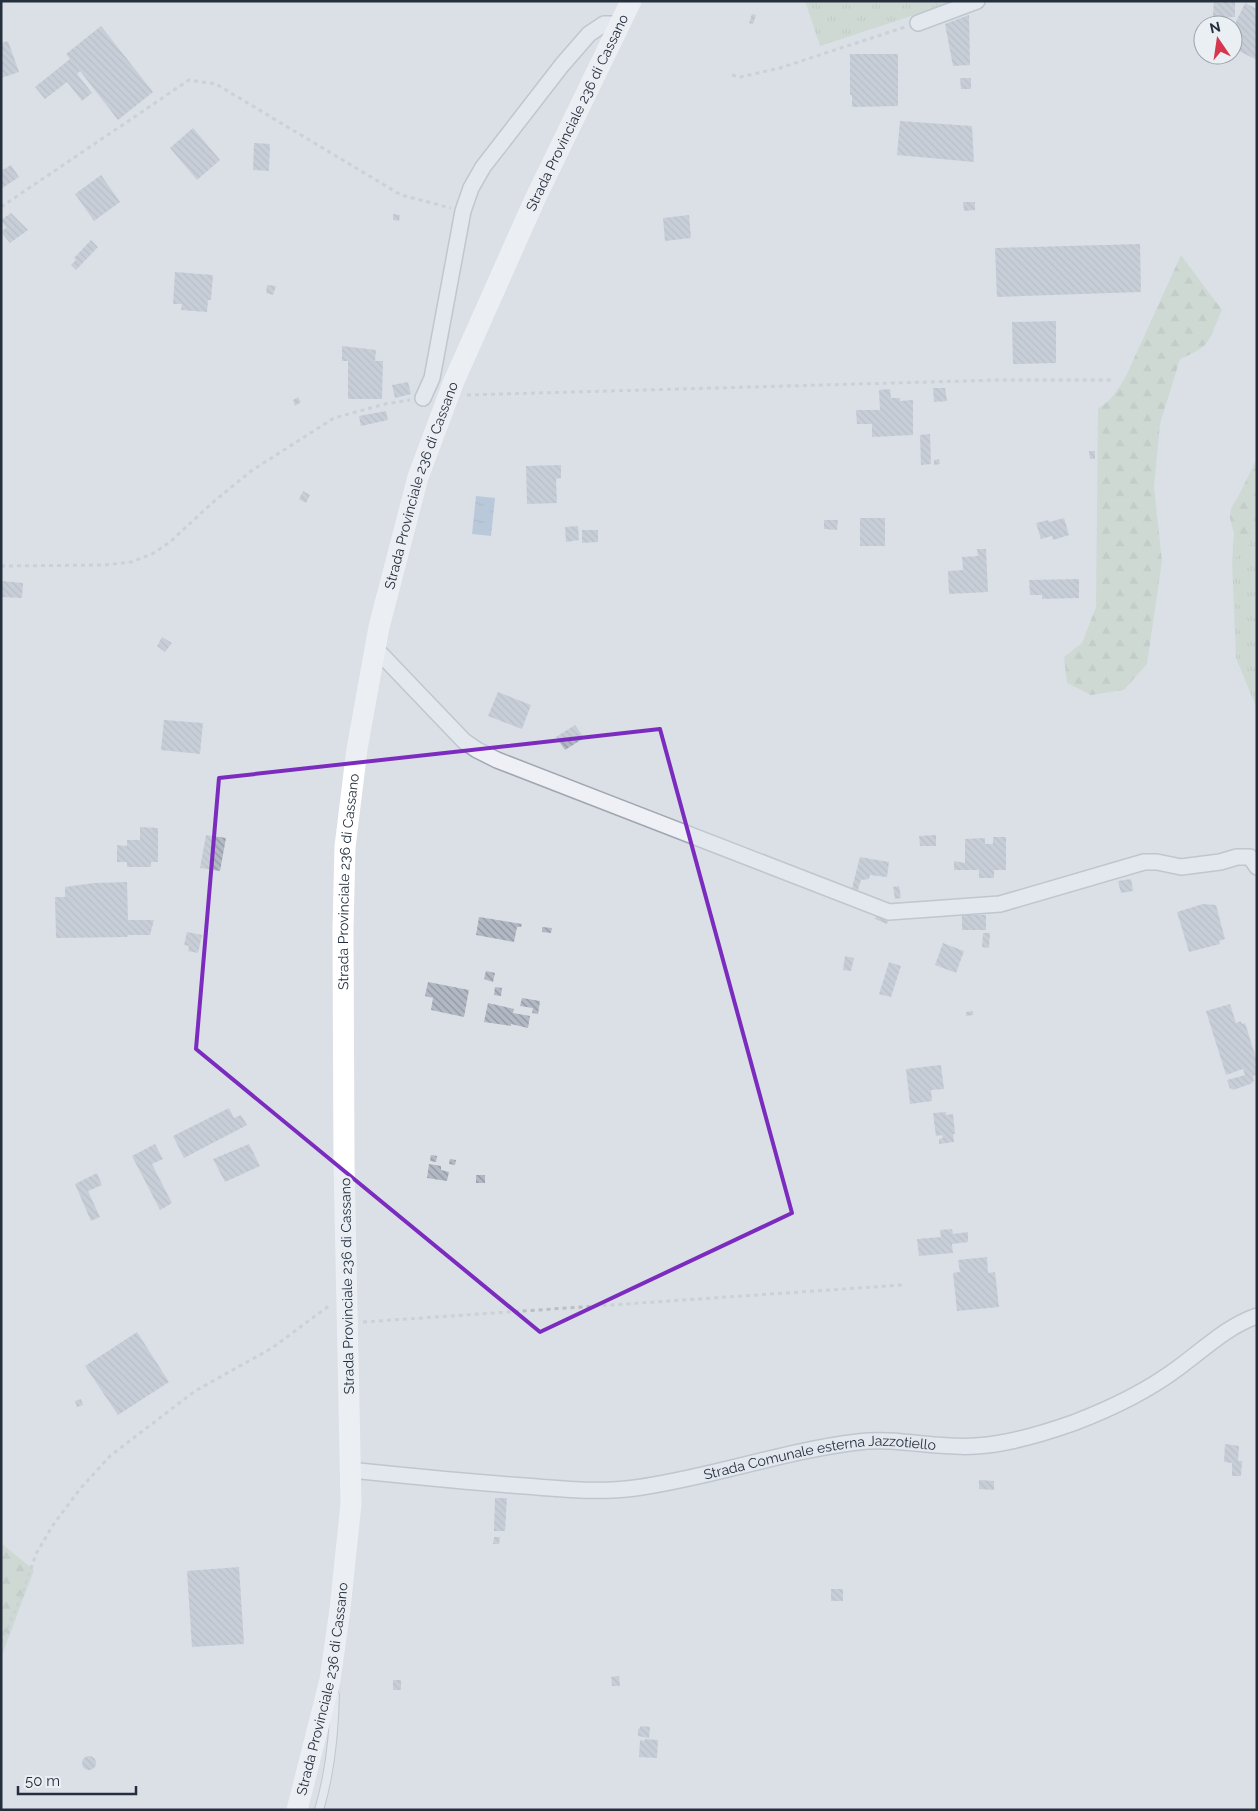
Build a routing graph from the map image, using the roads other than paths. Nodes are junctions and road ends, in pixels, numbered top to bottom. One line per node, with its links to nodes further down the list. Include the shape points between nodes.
1 (630, 1): 5 (main road, Strada Provinciale 236 di Cassano)
2 (644, 1): 5 (main road)
3 (977, 1): 4 (street)
4 (918, 23)
5 (620, 24): 6 (street, via 604,24 589,34 483,167 471,188 463,211 432,378); 7 (main road, Strada Provinciale 236 di Cassano, via 535,199 451,390 418,477)
6 (424, 398)
7 (375, 648): 8 (street, via 464,741 477,750 889,912 1000,904 1144,862 1181,867 1250,857); 10 (main road, Strada Provinciale 236 di Cassano, via 357,749 345,847 344,1132)
8 (1257, 866)
9 (1257, 1316): 10 (street, Strada Comunale esterna Jazzotiello, via 1222,1334 1176,1370 1117,1406 1071,1424 1005,1443 975,1447 858,1442 632,1489 584,1490 449,1481)
10 (350, 1470): 11 (main road, Strada Provinciale 236 di Cassano, via 351,1504)
11 (330, 1680): 12 (main road, Strada Provinciale 236 di Cassano); 13 (lane, via 335,1693 334,1722)
12 (297, 1810)
13 (319, 1810)

